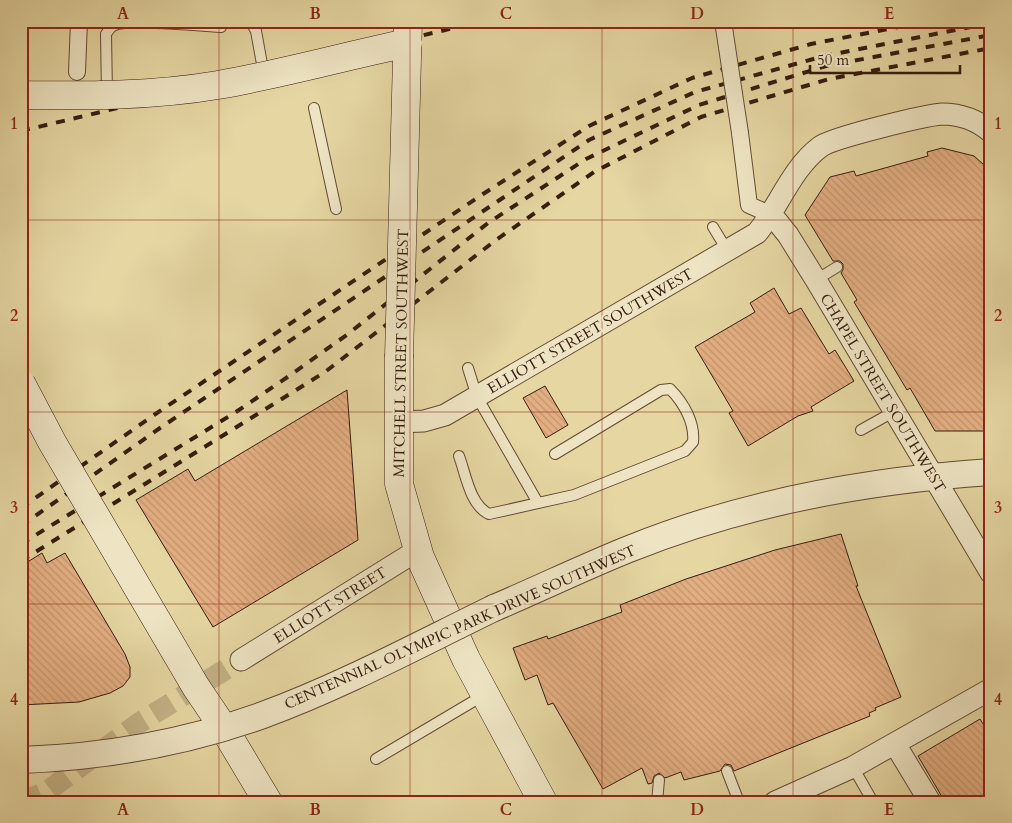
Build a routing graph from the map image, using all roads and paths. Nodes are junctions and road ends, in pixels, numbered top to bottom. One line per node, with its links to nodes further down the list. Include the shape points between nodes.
1 (79, 21): 6 (street)
2 (250, 21): 7 (lane, via 256,31)
3 (723, 21): 13 (street, bridge, via 749,205)
4 (220, 27): 9 (lane, via 141,23 110,27 106,34)
5 (408, 32): 7 (main road, bridge); 23 (main road, MITCHELL STREET SOUTHWEST, bridge)
6 (77, 72)
7 (264, 75): 9 (main road, bridge, via 219,85)
8 (21, 95): 9 (main road, bridge)
9 (107, 95)
10 (314, 108): 12 (lane)
11 (991, 132): 13 (street, ELLIOTT STREET SOUTHWEST, via 981,123 962,116 940,114 832,140 810,156)
12 (336, 209)
13 (772, 215): 15 (street, ELLIOTT STREET SOUTHWEST, via 757,233); 17 (street, CHAPEL STREET SOUTHWEST)
14 (713, 226): 15 (lane)
15 (727, 250): 20 (street, ELLIOTT STREET SOUTHWEST)
16 (837, 267): 17 (lane)
17 (816, 280): 21 (street, CHAPEL STREET SOUTHWEST)
18 (468, 368): 20 (lane)
19 (21, 383): 22 (main road, bridge)
20 (477, 397): 23 (street, ELLIOTT STREET SOUTHWEST, via 444,415); 29 (lane)
21 (895, 411): 24 (lane); 28 (street, CHAPEL STREET SOUTHWEST)
22 (29, 420): 35 (main road, bridge)
23 (398, 422): 30 (main road, MITCHELL STREET SOUTHWEST, via 399,484)
24 (861, 430)
25 (555, 454): 29 (lane, via 661,390 670,389 677,396 694,428 694,442 685,451 574,495)
26 (459, 456): 29 (lane, via 479,509 489,514)
27 (991, 472): 28 (street, CENTENNIAL OLYMPIC PARK DRIVE SOUTHWEST)
28 (934, 477): 31 (street, CHAPEL STREET SOUTHWEST); 35 (street, CENTENNIAL OLYMPIC PARK DRIVE SOUTHWEST, bridge, via 770,504 630,548 293,703)
29 (538, 504)
30 (418, 550): 32 (street, ELLIOTT STREET); 34 (main road, MITCHELL STREET SOUTHWEST, via 441,607)
31 (991, 573)
32 (241, 660)
33 (990, 691): 36 (street)
34 (484, 695): 37 (lane); 43 (main road, MITCHELL STREET SOUTHWEST)
35 (222, 727): 38 (street, CENTENNIAL OLYMPIC PARK DRIVE SOUTHWEST, bridge, via 145,748 70,758); 42 (main road)
36 (895, 744): 39 (street); 48 (street)
37 (376, 759)
38 (21, 760)
39 (853, 767): 46 (street); 47 (lane)
40 (727, 770): 45 (lane)
41 (659, 780): 44 (lane)
42 (268, 802)
43 (543, 802)
44 (657, 802)
45 (739, 802)
46 (775, 802)
47 (873, 802)
48 (930, 802)

